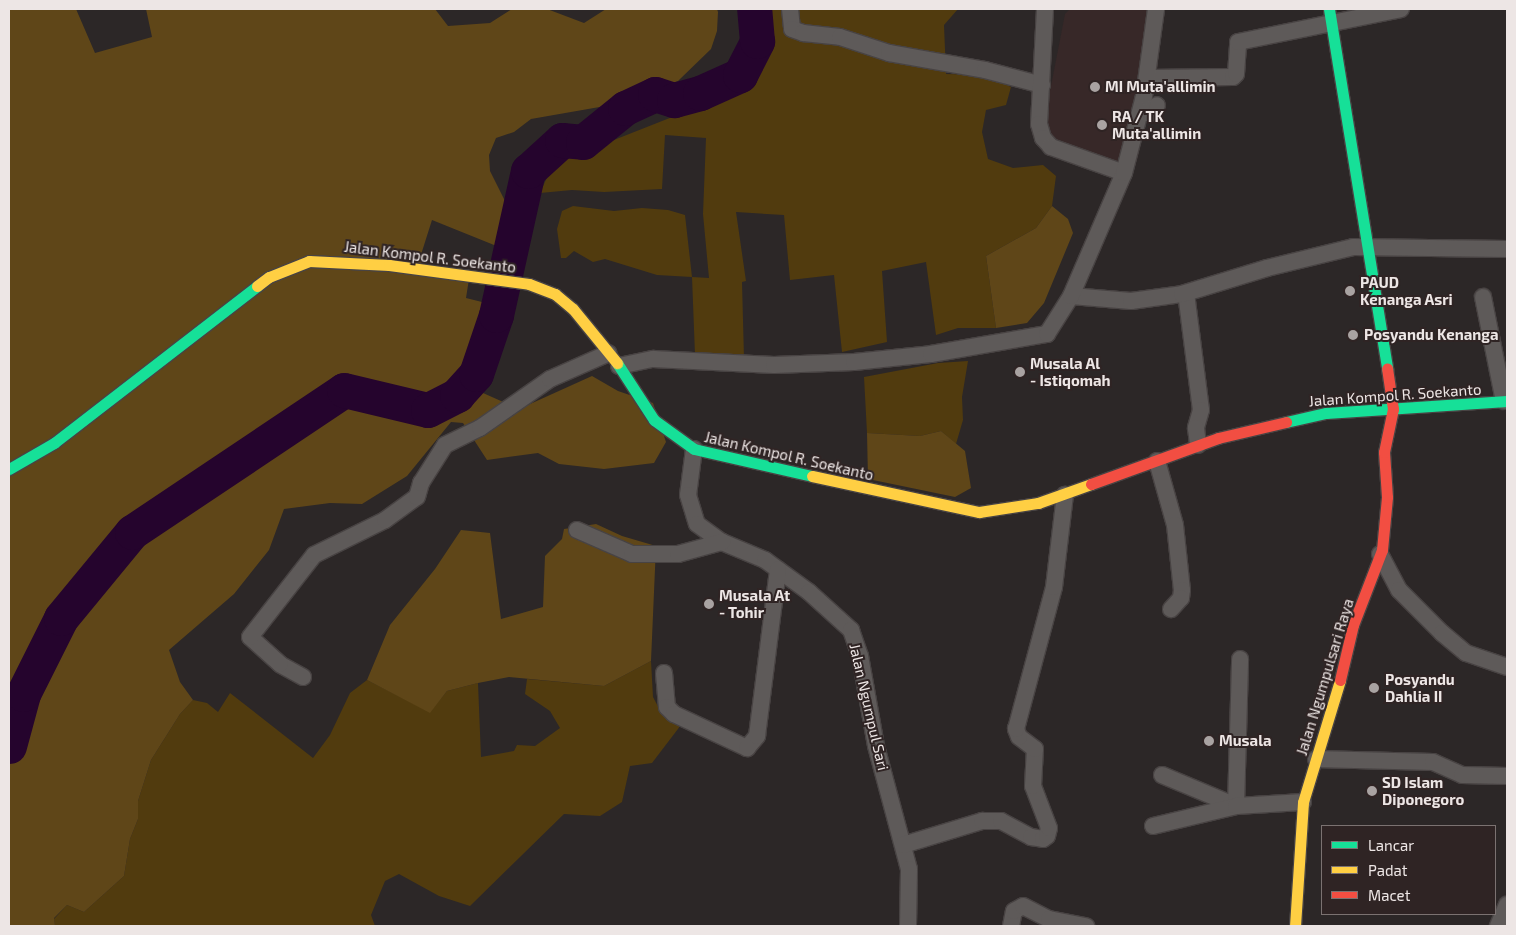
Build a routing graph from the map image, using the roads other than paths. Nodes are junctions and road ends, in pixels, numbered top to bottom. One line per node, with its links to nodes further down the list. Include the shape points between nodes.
1 (790, 9): 7 (street, via 792,29 840,37 889,53 985,70)
2 (1045, 9): 7 (street)
3 (1156, 9): 6 (street)
4 (1401, 9): 5 (street)
5 (1329, 15): 6 (street, via 1238,42 1236,74 1233,77); 11 (main road, Jalan Ngumpulsari Raya)
6 (1147, 78): 9 (street)
7 (1042, 85): 10 (street, via 1039,124 1043,138 1051,147)
8 (1157, 105): 9 (street, via 1152,113)
9 (1140, 113): 10 (street)
10 (1124, 173): 14 (street)
11 (1367, 247): 12 (street); 13 (street, via 1324,253); 19 (main road, Jalan Ngumpulsari Raya)
12 (1507, 249)
13 (1186, 293): 14 (street, via 1131,300); 20 (street, via 1201,410 1196,428)
14 (1071, 296): 17 (street, via 1047,334 940,352 854,362 774,365 653,359)
15 (1483, 297): 18 (street)
16 (609, 352): 17 (main road, Jalan Kompol R. Soekanto); 23 (main road, Jalan Kompol R. Soekanto, via 561,299 529,284 334,260 309,261 269,277 54,443); 33 (street, via 550,379 480,428 445,445 421,483 417,497 385,520 314,555 250,637 280,664)
17 (619, 366): 21 (main road, Jalan Kompol R. Soekanto, via 654,420)
18 (1506, 401): 19 (main road, Jalan Kompol R. Soekanto)
19 (1393, 409): 20 (main road, Jalan Kompol R. Soekanto, via 1326,413 1258,427); 27 (main road, Jalan Ngumpulsari Raya, via 1384,452 1387,497)
20 (1198, 445): 22 (main road, Jalan Kompol R. Soekanto)
21 (694, 449): 24 (main road, Jalan Kompol R. Soekanto, via 958,510 1009,509); 26 (street, Jalan Ngumpul Sari, via 688,495 691,513 697,524)
22 (1157, 461): 24 (main road, Jalan Kompol R. Soekanto); 29 (street, via 1175,525 1182,590 1182,598)
23 (9, 469)
24 (1065, 495): 40 (street, via 1054,588 1016,729 1019,737 1035,749 1033,786 1048,828 1047,836 1043,839 1031,837 1001,821 982,822)
25 (577, 530): 26 (street, via 632,554 678,554)
26 (722, 542): 28 (street, Jalan Ngumpul Sari)
27 (1380, 554): 31 (street, via 1400,590 1442,633 1466,653); 34 (main road, Jalan Ngumpulsari Raya, via 1354,625 1334,707)
28 (778, 569): 32 (street, via 757,736 747,748 674,714 667,707); 40 (street, Jalan Ngumpul Sari, via 840,618 850,630 860,656 876,746)
29 (1171, 609)
30 (1240, 659): 38 (street)
31 (1507, 667)
32 (664, 673)
33 (303, 677)
34 (1316, 759): 36 (street, via 1432,762 1462,775); 37 (main road, Jalan Ngumpulsari Raya)
35 (1162, 775): 38 (street)
36 (1507, 776)
37 (1303, 802): 38 (street); 45 (main road, Jalan Ngumpulsari Raya)
38 (1236, 806): 39 (street)
39 (1153, 826)
40 (903, 845): 42 (street, Jalan Ngumpul Sari, via 909,868)
41 (1507, 905): 46 (street)
42 (908, 926)
43 (1011, 926): 44 (street, via 1014,911 1023,906 1050,919)
44 (1086, 926)
45 (1295, 926)
46 (1498, 926)

